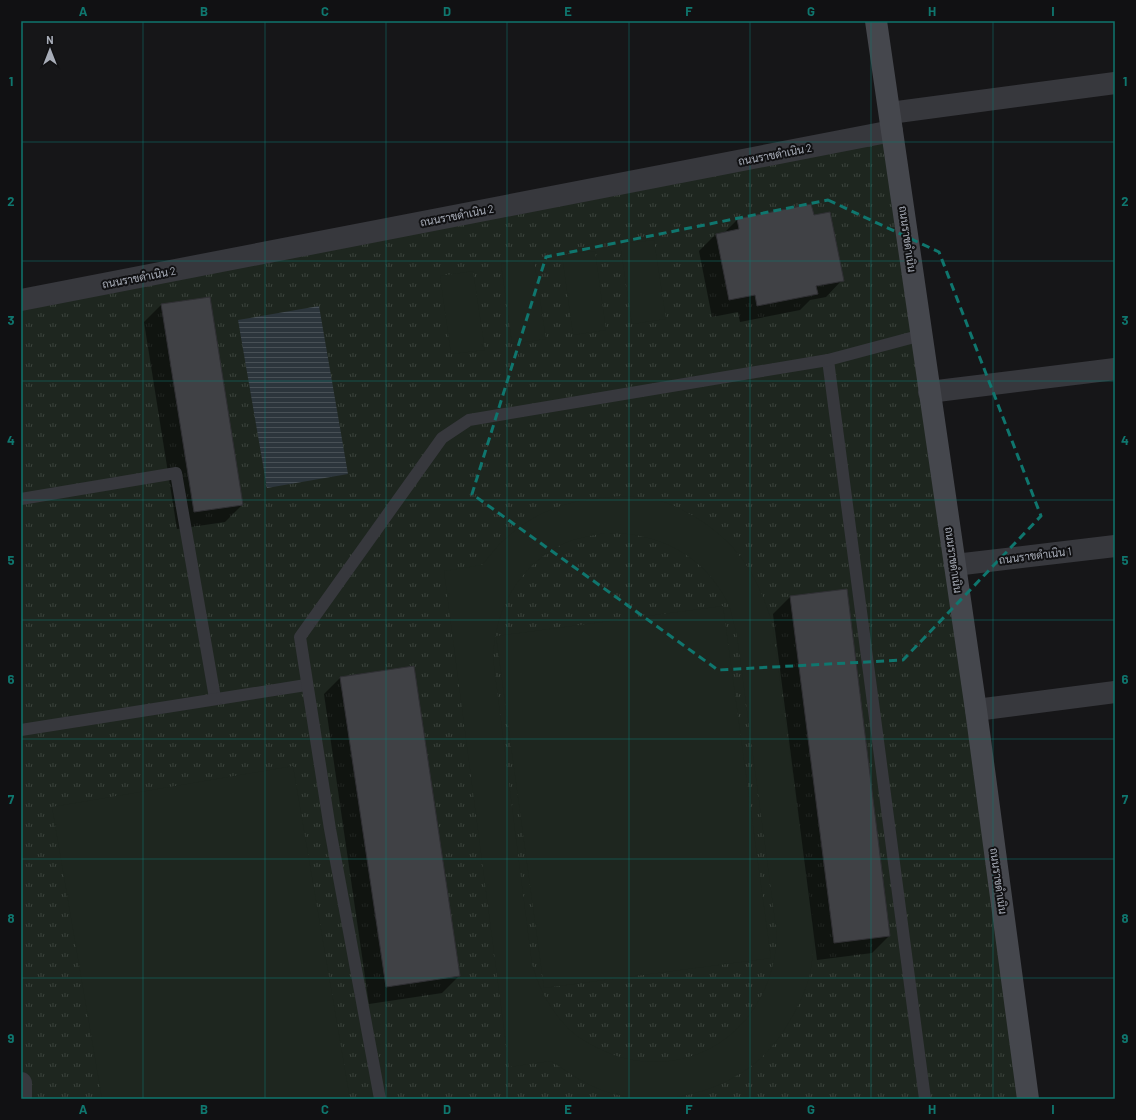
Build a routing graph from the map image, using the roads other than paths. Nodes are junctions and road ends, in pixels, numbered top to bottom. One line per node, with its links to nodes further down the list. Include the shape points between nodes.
1 (876, 21): 3 (main road, ถนนราขดำเนิน)
2 (1115, 83): 3 (street, ถนนราขดำเนิน 2)
3 (891, 122): 4 (street, ถนนราขดำเนิน 2); 5 (main road, ถนนราขดำเนิน)
4 (21, 300)
5 (922, 335): 6 (lane); 8 (main road, ถนนราขดำเนิน)
6 (828, 360): 12 (lane, via 469,420 442,438 300,637); 20 (lane)
7 (1115, 369): 8 (street)
8 (929, 392): 11 (main road, ถนนราขดำเนิน)
9 (21, 499): 14 (lane, via 176,473)
10 (1115, 546): 11 (street, ถนนราขดำเนิน 1)
11 (955, 565): 15 (main road, ถนนราขดำเนิน)
12 (306, 685): 14 (lane); 19 (lane)
13 (1115, 692): 15 (street)
14 (215, 698): 16 (lane)
15 (976, 710): 21 (main road, ถนนราขดำเนิน)
16 (21, 730)
17 (21, 1083): 18 (street)
18 (21, 1099)
19 (380, 1099)
20 (925, 1099)
21 (1028, 1099)

